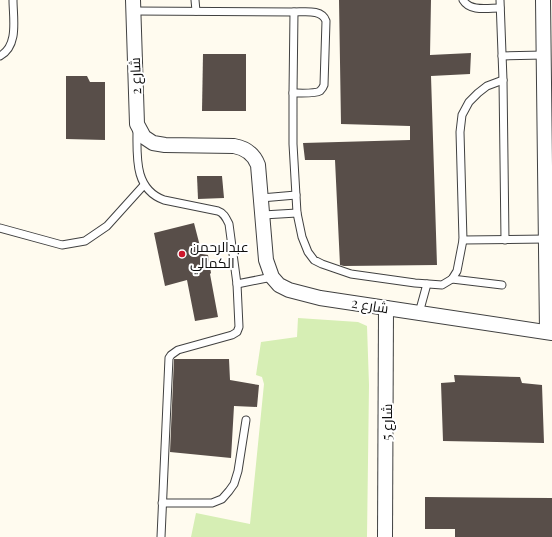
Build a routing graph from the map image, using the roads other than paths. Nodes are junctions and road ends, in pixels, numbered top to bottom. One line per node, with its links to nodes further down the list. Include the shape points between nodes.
1 (13, 0): 11 (lane, via 13,37 9,48)
2 (196, 0): 8 (lane)
3 (463, 0): 7 (lane, via 470,7)
4 (500, 0): 7 (lane)
5 (543, 0): 10 (street)
6 (134, 6): 8 (lane); 16 (street, شارع 2)
7 (500, 8): 12 (lane)
8 (196, 11): 9 (lane)
9 (294, 12): 15 (lane); 15 (lane, via 318,13 326,21 324,85 320,91)
10 (544, 55): 12 (lane); 14 (street)
11 (0, 56)
12 (502, 56): 13 (lane)
13 (502, 80): 25 (lane, via 478,93 462,115 460,132); 26 (lane)
14 (548, 89): 17 (street)
15 (292, 93): 19 (lane)
16 (137, 124): 18 (lane, via 138,158); 20 (street, via 144,137 153,143 234,146 244,149 254,156 258,165)
17 (548, 154): 24 (street)
18 (144, 185): 23 (lane, via 107,226 85,241 62,245); 29 (lane, via 157,198 218,211 224,215 229,224)
19 (296, 196): 20 (lane); 21 (lane)
20 (261, 198): 22 (street)
21 (297, 213): 22 (lane); 30 (lane, via 302,237 314,260 351,274)
22 (263, 215): 27 (street, via 266,260)
23 (0, 228)
24 (546, 239): 26 (lane); 34 (street)
25 (463, 240): 26 (lane); 28 (lane)
26 (505, 240)
27 (272, 277): 29 (lane); 32 (street, شارع 2, via 279,285 289,290 320,298)
28 (452, 279): 30 (lane, via 442,285); 31 (lane)
29 (237, 284): 36 (lane, via 237,332 178,350 169,358)
30 (427, 284): 33 (lane)
31 (502, 285)
32 (386, 308): 33 (street, شارع 2); 38 (street, شارع 5)
33 (419, 313): 34 (street, شارع 2)
34 (549, 333)
35 (246, 420): 36 (lane, via 238,471 234,484 222,499 212,503)
36 (162, 503): 37 (lane)
37 (161, 537)
38 (385, 537)

